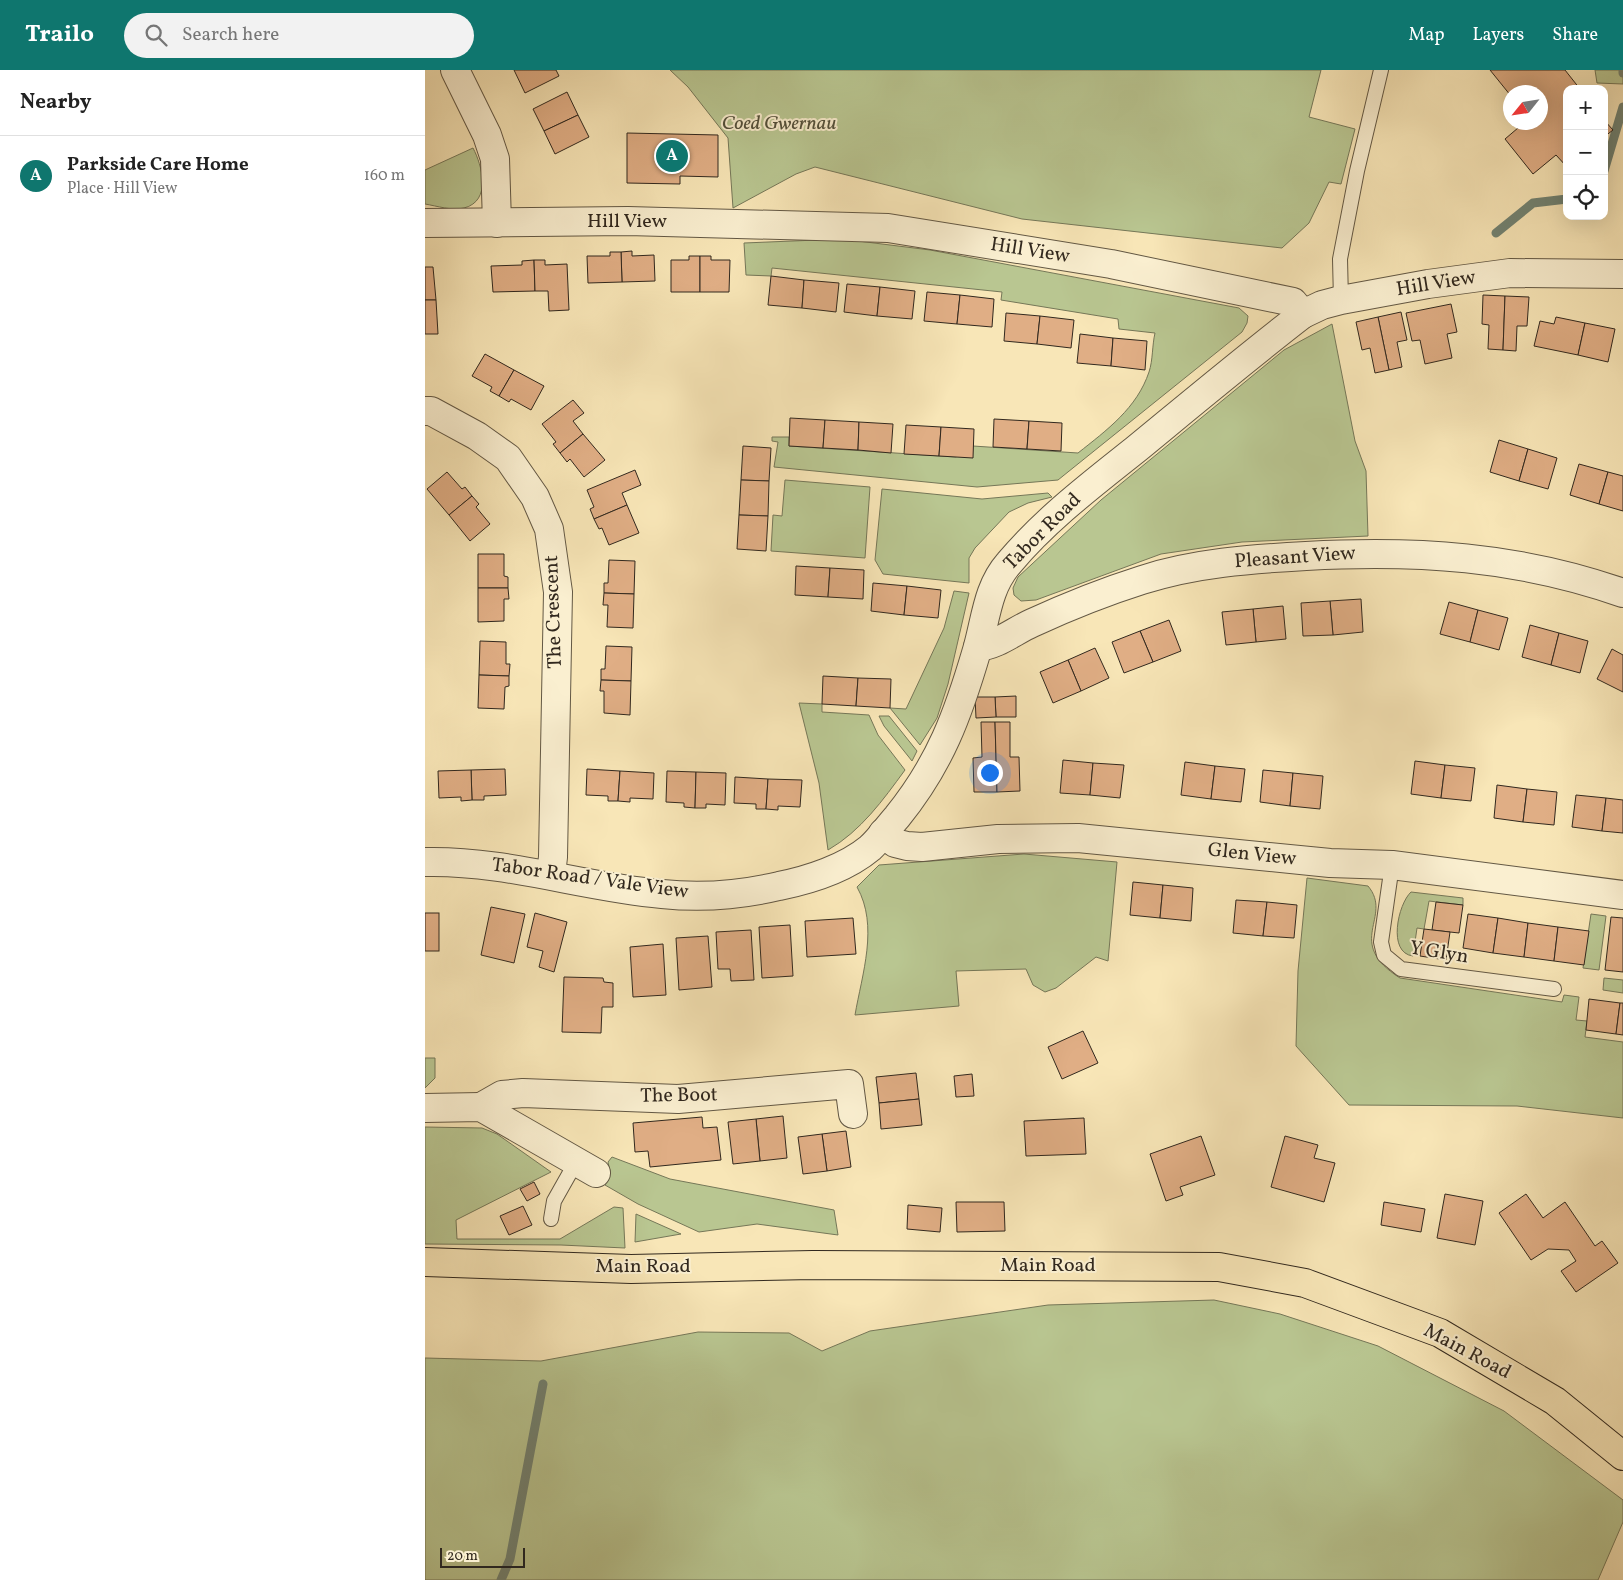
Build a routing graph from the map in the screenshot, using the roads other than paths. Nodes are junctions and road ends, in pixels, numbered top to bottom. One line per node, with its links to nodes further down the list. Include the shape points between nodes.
1 (455, 70): 4 (street, via 495,158)
2 (1381, 70): 6 (lane, via 1340,259)
3 (425, 223): 4 (street, Hill View)
4 (497, 224): 7 (street, Hill View, via 628,221 888,228 1111,264 1293,302)
5 (1623, 274): 6 (street, Hill View, via 1510,273)
6 (1341, 300): 7 (street, Hill View)
7 (1303, 314): 10 (street, Tabor Road, via 1075,499 1033,537 994,583)
8 (425, 411): 15 (street, The Crescent, via 431,411 477,436 507,458 535,497 549,529 558,592)
9 (1623, 593): 10 (street, Pleasant View, via 1538,569 1473,558 1399,553 1243,559 1157,575 1092,596 989,646)
10 (978, 647): 11 (street, Tabor Road, via 957,715 937,759 916,793)
11 (883, 834): 13 (street, Tabor Road, via 869,849); 14 (street, Glen View, via 895,843 907,846 998,839 1078,838 1330,863)
12 (425, 862): 15 (street, Tabor Road / Vale View, via 480,863)
13 (841, 864): 15 (street, Tabor Road / Vale View, via 813,877 778,886 700,896 662,894)
14 (1393, 865): 16 (street, Glen View); 17 (lane, Y Glyn, via 1381,942 1384,955 1401,969)
15 (551, 874)
16 (1623, 895)
17 (1554, 989)
18 (481, 1107): 19 (street); 20 (street, The Boot, via 501,1095 523,1093 678,1099 849,1084); 21 (street)
19 (425, 1108)
20 (853, 1114)
21 (586, 1167): 22 (lane, via 554,1201)
22 (551, 1219)
23 (425, 1262): 24 (main road, Main Road, via 631,1269 813,1265 1219,1267 1305,1283 1440,1333 1555,1401)
24 (1623, 1456)

